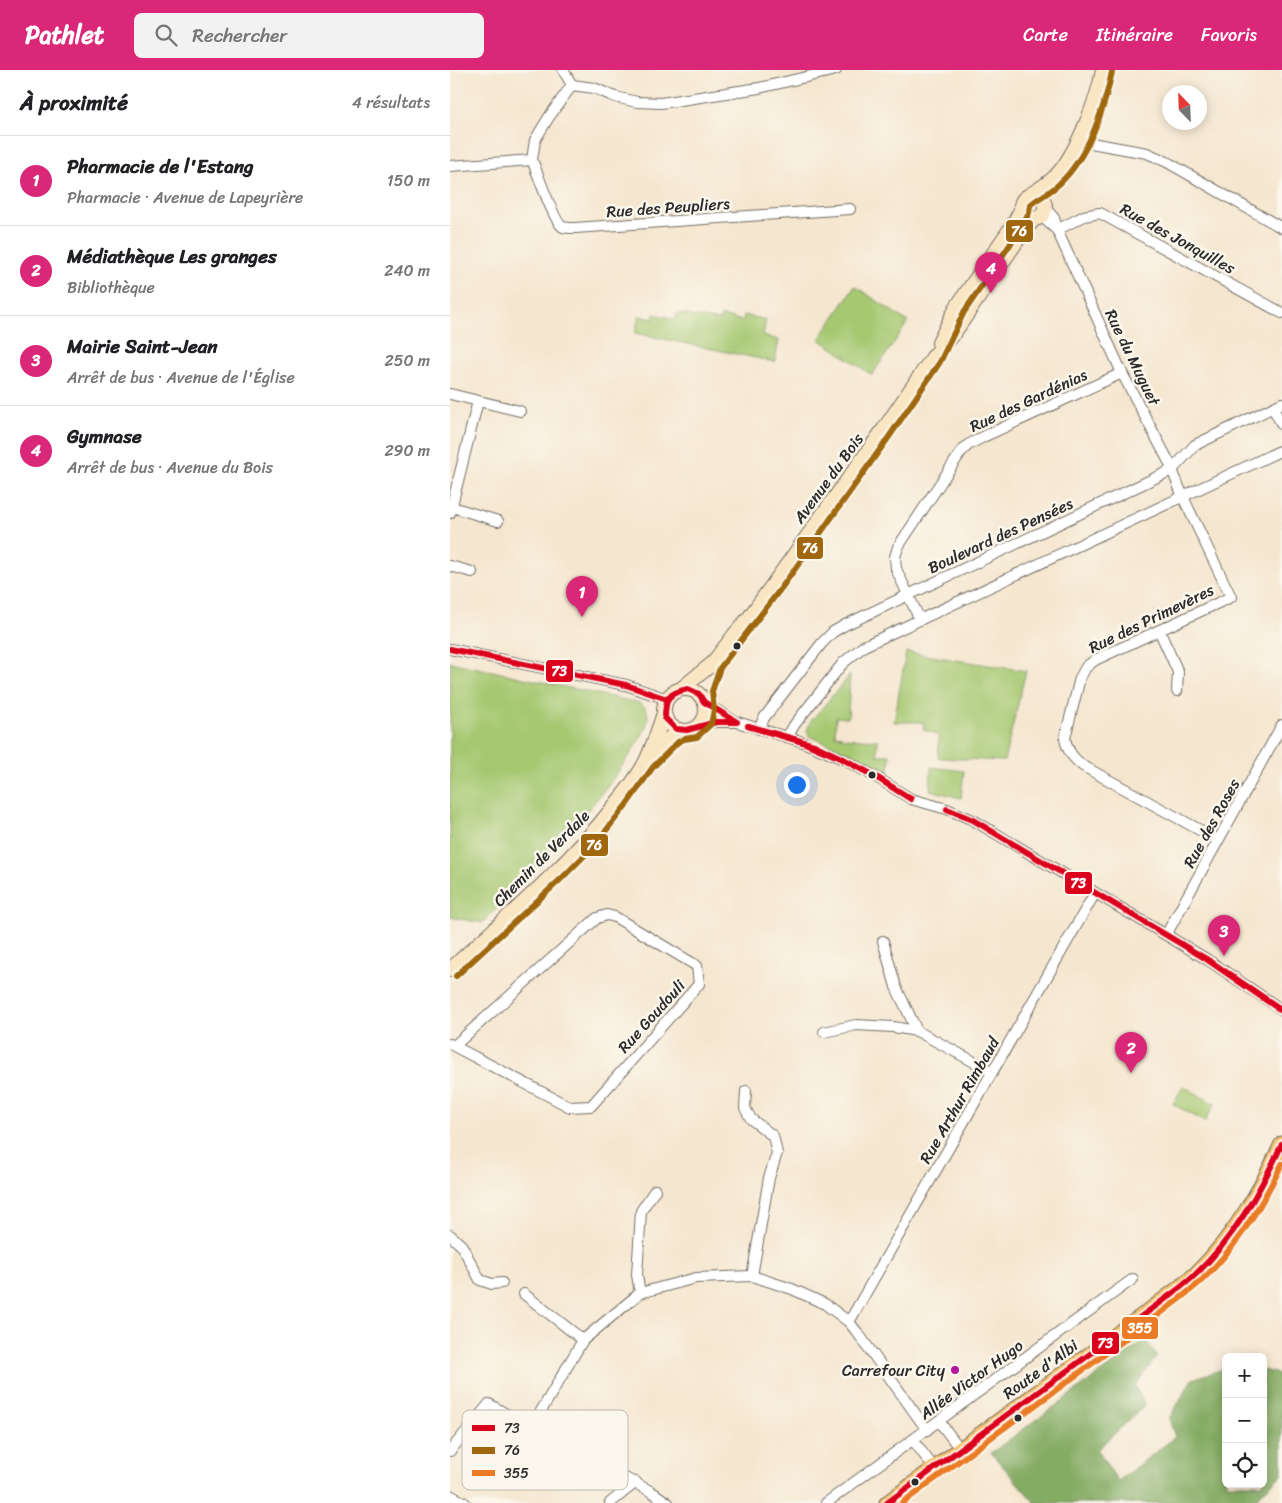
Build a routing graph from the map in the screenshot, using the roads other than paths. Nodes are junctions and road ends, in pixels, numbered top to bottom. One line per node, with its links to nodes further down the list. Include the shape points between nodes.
1 (563, 70): 4 (street)
2 (836, 70): 4 (street, via 759,88 661,103 637,102 594,88)
3 (1103, 70): 5 (street)
4 (572, 85): 6 (street, via 535,140)
5 (1078, 142): 8 (street); 13 (street, via 1161,158)
6 (532, 160): 7 (street); 10 (street, Rue des Peupliers, via 551,210 563,227)
7 (450, 166)
8 (1055, 176): 9 (street); 12 (street, Avenue du Bois)
9 (1030, 195): 11 (street, via 1022,201); 12 (street, via 1041,198)
10 (850, 209)
11 (1021, 210): 12 (street, via 1026,217); 16 (street, Avenue du Bois, via 956,308)
12 (1041, 212): 14 (street, Rue du Muguet); 16 (street, Avenue du Bois, via 1023,232 954,333)
13 (1282, 228)
14 (1057, 230): 15 (street, Rue des Jonquilles, via 1084,216 1100,213); 17 (street, Rue du Muguet)
15 (1282, 313)
16 (933, 357): 34 (street, Avenue du Bois, via 775,582)
17 (1122, 373): 24 (street, Rue du Muguet); 30 (street, Rue des Gardénias, via 983,437 961,452 898,547 896,568)
18 (450, 394): 19 (street)
19 (478, 401): 21 (street); 26 (street)
20 (1278, 405): 22 (street); 24 (street, Boulevard des Pensées, via 1195,445)
21 (520, 411)
22 (1282, 425)
23 (1282, 450): 25 (street)
24 (1172, 470): 25 (street, Rue du Muguet); 30 (street, Boulevard des Pensées)
25 (1183, 496): 31 (street); 32 (street, Rue des Primevères, via 1231,597)
26 (451, 510): 27 (street)
27 (498, 521)
28 (450, 566): 29 (street)
29 (472, 572)
30 (908, 595): 31 (street, Rue des Gardénias); 43 (street, Boulevard des Pensées, via 833,632 764,718)
31 (920, 620): 45 (street, via 864,646 848,658)
32 (1159, 630): 36 (street, via 1178,672); 47 (street, Rue des Primevères, via 1086,667 1080,678 1065,738 1067,748 1083,766)
33 (450, 648): 37 (street, via 626,685)
34 (712, 664): 35 (street, Avenue du Bois); 38 (street, Avenue du Bois, via 703,689)
35 (681, 689): 37 (street); 38 (street, via 694,691)
36 (1176, 692)
37 (667, 699): 39 (street)
38 (703, 700): 40 (street); 42 (street, via 706,710)
39 (664, 713): 44 (street, via 672,726); 46 (street, Chemin de Verdale)
40 (737, 722): 42 (street); 43 (street)
41 (1282, 725): 47 (street, Rue des Roses)
42 (698, 726): 44 (street)
43 (759, 729): 45 (street)
44 (681, 730): 46 (street, Chemin de Verdale)
45 (787, 737): 48 (street, via 843,759 911,799 973,820)
46 (646, 761): 51 (street, Chemin de Verdale, via 587,841)
47 (1218, 840): 49 (street, Rue des Roses)
48 (1095, 893): 49 (street); 56 (street, Rue Arthur Rimbaud)
49 (1166, 936): 52 (street, via 1213,963)
50 (883, 941): 53 (street, via 896,987)
51 (450, 970)
52 (1282, 1010)
53 (917, 1031): 54 (street, via 856,1025); 56 (street)
54 (824, 1032)
55 (452, 1045): 55 (street, Rue Goudouli, via 570,1107 590,1106 699,984 697,966 616,917 607,915 598,918)
56 (991, 1071): 66 (street, Rue Arthur Rimbaud)
57 (746, 1091): 61 (street, via 745,1108 751,1119 773,1136 777,1153 769,1178)
58 (1280, 1150): 75 (main road, Route d'Albi, via 1228,1239 1194,1275)
59 (655, 1190): 64 (street, via 641,1211 637,1275)
60 (450, 1235): 63 (street, via 462,1246 480,1280)
61 (752, 1276): 64 (street, via 696,1278); 66 (street, via 792,1288 824,1304)
62 (1133, 1279): 71 (street, Allée Victor Hugo)
63 (502, 1283)
64 (640, 1293): 67 (street)
65 (524, 1294): 67 (street)
66 (849, 1322): 72 (street)
67 (583, 1340): 70 (street)
68 (484, 1410): 69 (street, via 489,1404)
69 (500, 1410)
70 (542, 1410)
71 (939, 1421): 72 (street, Allée Victor Hugo); 75 (street)
72 (926, 1430): 74 (street, Allée Victor Hugo)
73 (462, 1437): 76 (street)
74 (914, 1440): 77 (street); 86 (street, Allée Victor Hugo)
75 (960, 1450): 77 (main road, Route d'Albi)
76 (450, 1451)
77 (934, 1468): 87 (main road, Route d'Albi)
78 (628, 1478): 79 (street)
79 (636, 1482): 80 (street); 85 (street)
80 (628, 1488)
81 (626, 1490): 84 (street)
82 (450, 1495): 83 (street)
83 (465, 1503)
84 (610, 1503)
85 (668, 1503)
86 (826, 1503)
87 (887, 1503)

